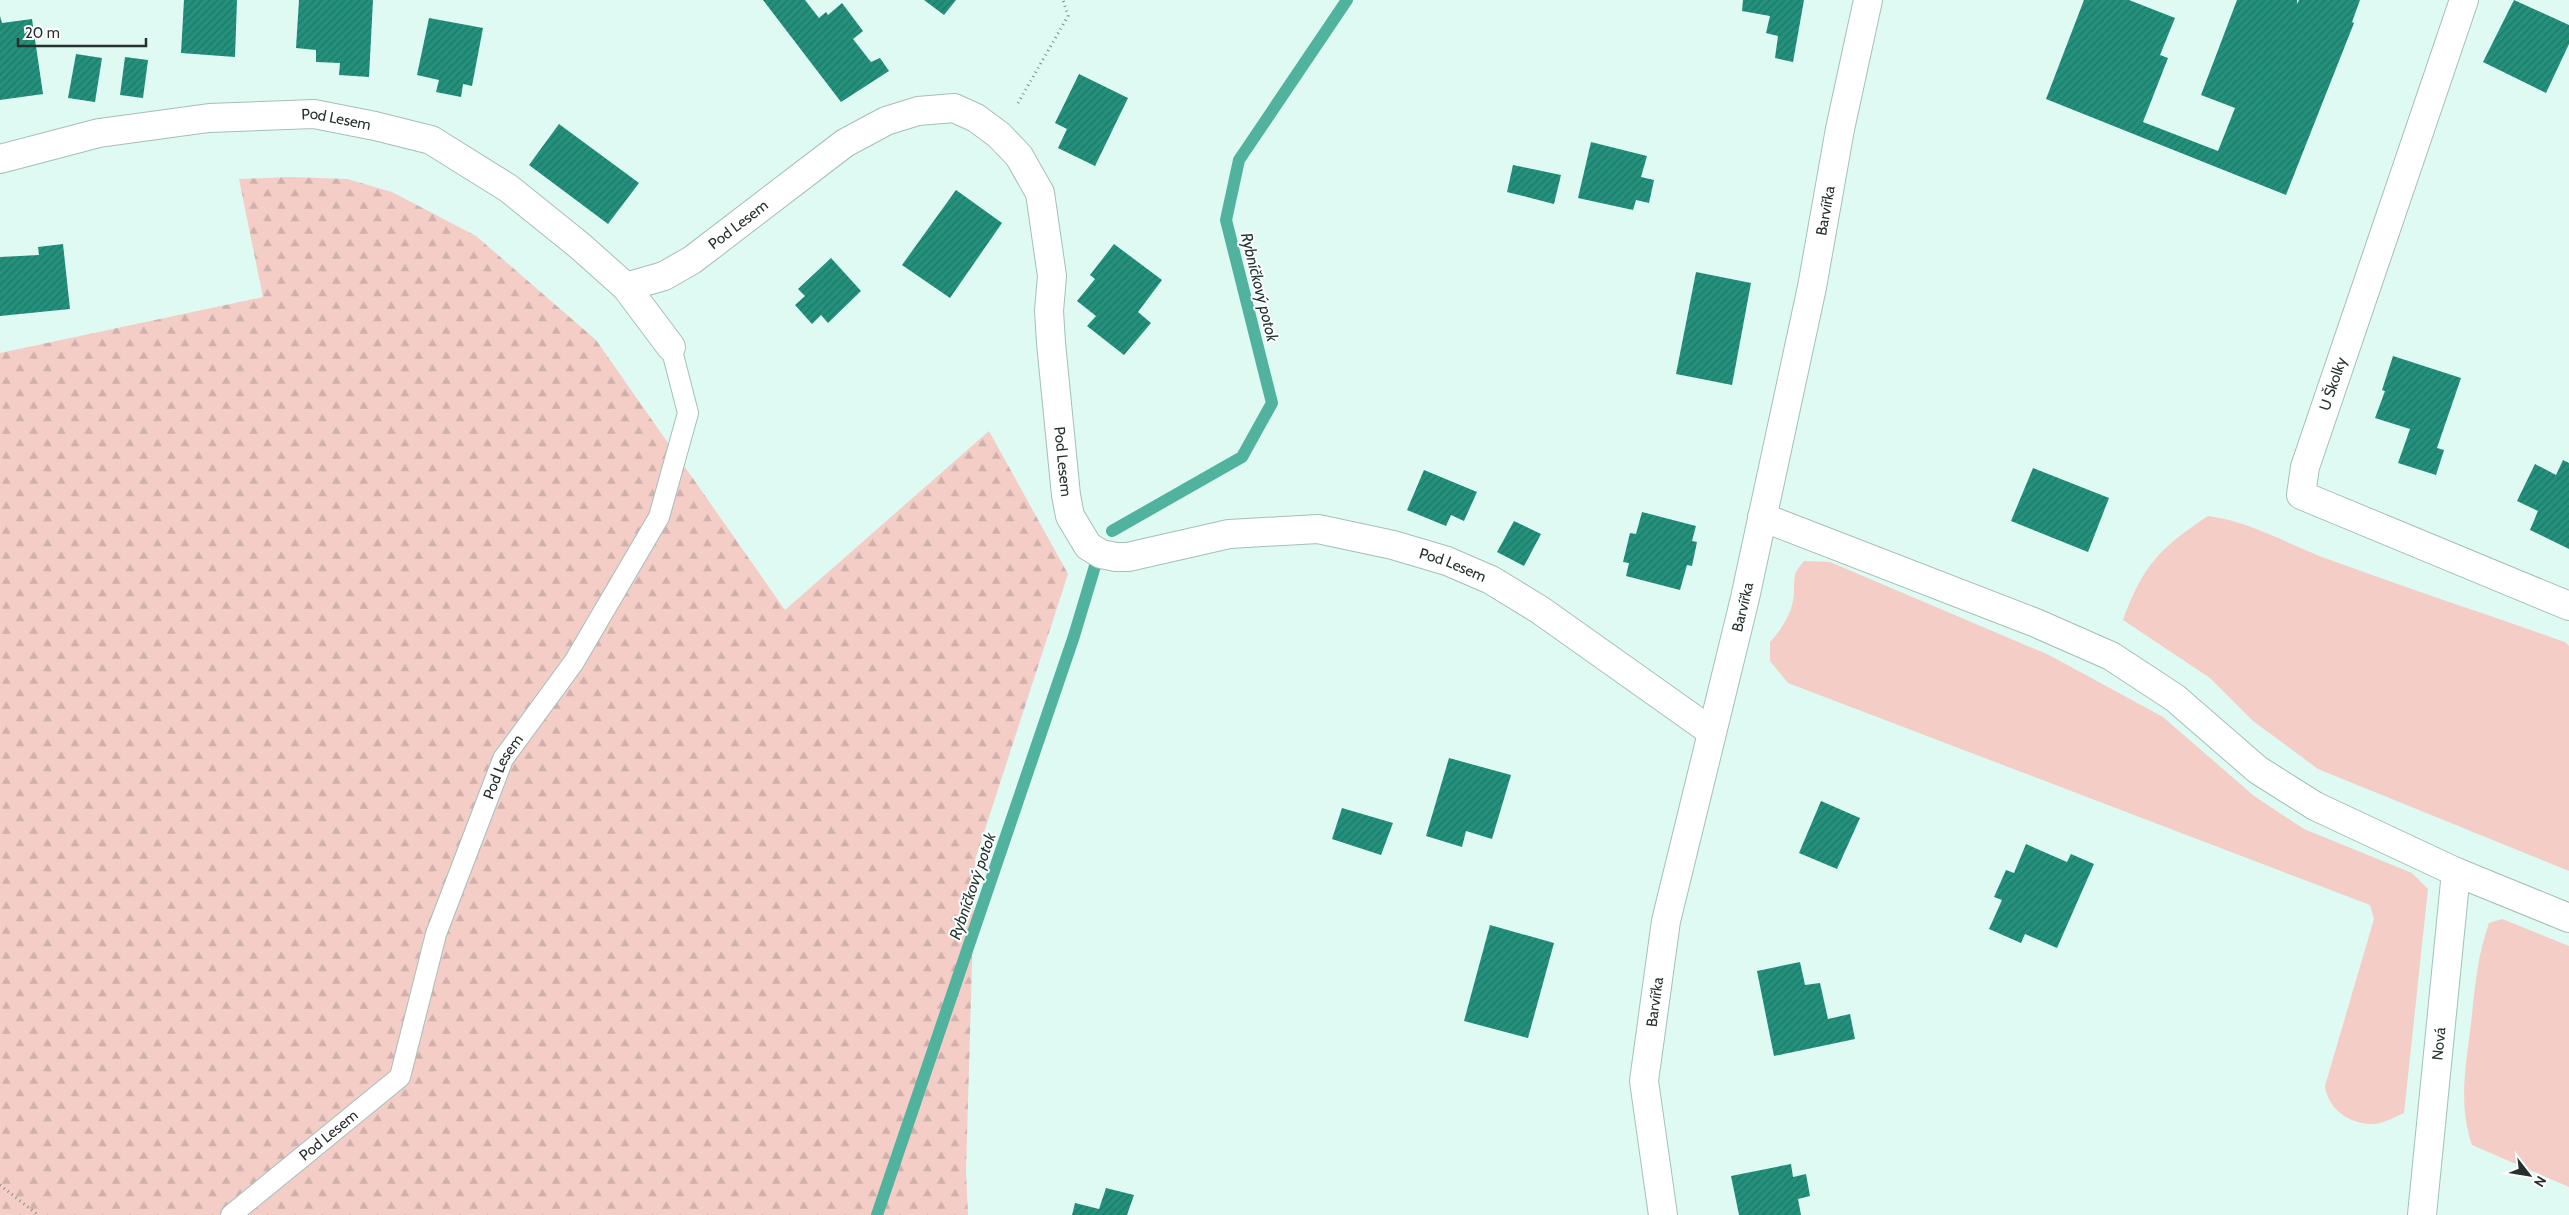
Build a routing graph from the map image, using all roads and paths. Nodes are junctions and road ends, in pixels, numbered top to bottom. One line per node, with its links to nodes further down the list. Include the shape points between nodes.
1 (1062, 0): 4 (path, via 1068,16)
2 (1868, 0): 8 (street, Barvířka, via 1840,129 1812,286)
3 (2464, 0): 9 (street, U Školky, via 2305,467 2301,495)
4 (999, 135): 6 (street, Pod Lesem, via 976,118 954,108 918,110 886,121 845,143 692,260 664,276); 10 (street, Pod Lesem, via 1019,156 1040,193 1052,276 1051,343 1066,496 1070,516 1088,546 1101,554 1128,557 1229,534 1318,529 1393,545 1447,561 1491,580 1540,610)
5 (0, 159): 6 (street, Pod Lesem, via 99,133 209,118 314,114 375,126 431,140 508,188)
6 (626, 288): 7 (street, Pod Lesem)
7 (671, 347): 15 (lane, Pod Lesem, via 688,413 659,517 574,662 503,759 436,934 400,1077)
8 (1762, 517): 10 (street, Barvířka); 11 (street, via 2036,623 2110,656 2175,698 2258,770 2314,806)
9 (2569, 606)
10 (1712, 732): 16 (street, Barvířka, via 1666,921 1644,1081)
11 (2456, 872): 12 (street); 17 (street, Nová)
12 (2569, 918)
13 (0, 1185): 14 (path)
14 (38, 1215)
15 (231, 1215)
16 (1663, 1215)
17 (2422, 1215)

